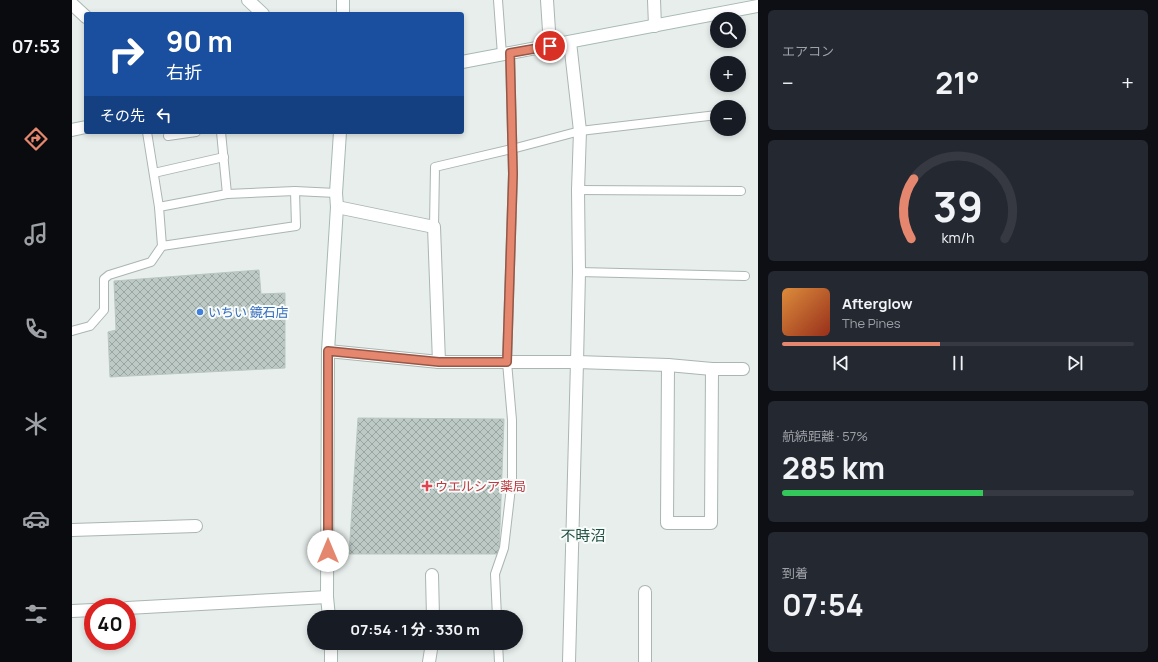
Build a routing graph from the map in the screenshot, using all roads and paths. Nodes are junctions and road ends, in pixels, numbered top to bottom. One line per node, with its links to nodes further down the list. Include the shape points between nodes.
1 (248, 0): 8 (street)
2 (343, 0): 9 (street)
3 (498, 0): 14 (lane)
4 (547, 0): 13 (street)
5 (654, 0): 11 (street)
6 (72, 4): 10 (street)
7 (758, 6): 11 (street)
8 (261, 12)
9 (343, 12)
10 (84, 15)
11 (655, 26): 12 (street)
12 (570, 42): 13 (street); 19 (street)
13 (550, 46): 14 (street)
14 (506, 54): 15 (street); 25 (lane)
15 (464, 62)
16 (710, 116): 19 (lane)
17 (84, 127): 18 (street)
18 (72, 130)
19 (580, 131): 25 (lane); 28 (street)
20 (147, 134): 27 (lane)
21 (182, 134): 24 (lane)
22 (221, 134): 26 (lane)
23 (340, 134): 31 (street)
24 (168, 136)
25 (512, 149): 35 (lane, via 435,167); 42 (lane)
26 (224, 157): 27 (lane); 32 (lane)
27 (154, 173): 33 (lane)
28 (578, 190): 30 (lane); 37 (street)
29 (296, 191): 31 (lane); 32 (lane); 36 (lane, via 296,226)
30 (741, 191)
31 (336, 193): 34 (street)
32 (227, 194): 33 (lane)
33 (159, 207): 36 (lane)
34 (337, 207): 35 (street); 40 (street)
35 (434, 227): 41 (street)
36 (162, 246): 39 (lane, via 152,262 109,275 104,279 104,310 90,326)
37 (579, 272): 38 (lane); 43 (street)
38 (745, 276)
39 (72, 330)
40 (328, 351): 41 (street); 51 (street)
41 (439, 362): 42 (street)
42 (507, 362): 43 (street); 56 (lane, via 512,420 512,479 504,548 495,574)
43 (577, 362): 44 (street); 64 (street)
44 (668, 365): 45 (street); 45 (street, via 667,523 711,523)
45 (712, 369): 46 (street)
46 (743, 369)
47 (196, 526): 48 (street)
48 (72, 530)
49 (432, 575): 55 (street)
50 (645, 592): 65 (street)
51 (327, 597): 52 (street); 54 (street)
52 (136, 608)
53 (84, 610): 57 (street)
54 (328, 610)
55 (433, 610)
56 (497, 610)
57 (72, 611)
58 (331, 650): 61 (street)
59 (431, 650): 62 (street)
60 (498, 650): 63 (lane)
61 (331, 662)
62 (429, 662)
63 (499, 662)
64 (569, 662)
65 (645, 662)

